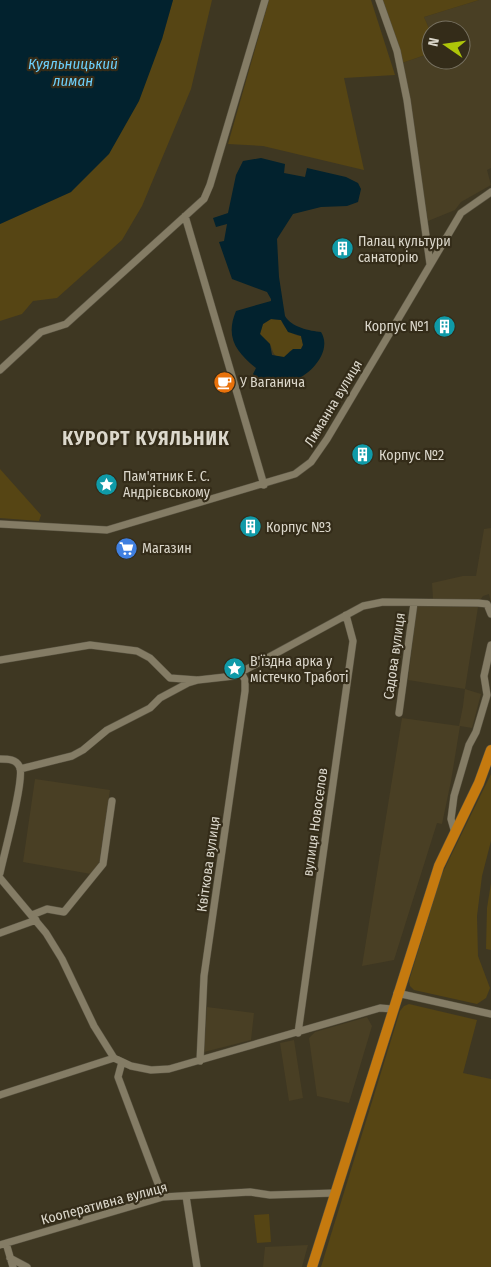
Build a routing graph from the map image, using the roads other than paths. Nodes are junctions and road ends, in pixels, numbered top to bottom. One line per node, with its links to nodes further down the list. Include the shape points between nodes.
1 (265, 0): 4 (street, via 210,185 204,199)
2 (379, 0): 5 (street, via 397,51 407,100)
3 (491, 192): 5 (street, Лиманна вулиця, via 461,213)
4 (185, 216): 6 (street, via 66,324 41,332); 7 (street)
5 (430, 264): 7 (street, Лиманна вулиця, via 319,451 301,471)
6 (0, 370)
7 (264, 485): 8 (street, Лиманна вулиця, via 107,530)
8 (0, 524)
9 (414, 603): 10 (street, via 487,604); 11 (street, via 383,602 362,606); 18 (street, Садова вулиця)
10 (491, 614)
11 (346, 615): 14 (street); 31 (street, вулиця Новоселов, via 353,641)
12 (491, 645): 23 (street, via 484,676 487,695 454,796 451,819)
13 (0, 660): 15 (street, via 90,645 137,651 150,658)
14 (237, 673): 16 (street); 34 (street, Квіткова вулиця, via 245,680 245,691 204,976)
15 (170, 678): 16 (street); 17 (street)
16 (198, 680): 17 (street)
17 (171, 691): 21 (street, via 143,712 107,730 72,756)
18 (399, 714)
19 (491, 750): 23 (highway, via 480,783)
20 (0, 759): 21 (street, via 11,759)
21 (20, 769): 24 (street, via 16,805)
22 (112, 802): 26 (street, via 103,864 64,912 46,909)
23 (455, 833): 28 (highway, via 439,866)
24 (0, 873)
25 (0, 878): 26 (street)
26 (34, 918): 27 (street); 32 (street, via 62,958 94,1026)
27 (0, 933)
28 (397, 993): 29 (highway); 30 (street)
29 (392, 1009): 31 (street, via 380,1008); 36 (highway)
30 (491, 1014)
31 (298, 1033): 34 (street)
32 (114, 1058): 33 (street); 35 (street)
33 (122, 1062): 34 (street, via 152,1070); 38 (street, via 118,1077)
34 (200, 1062)
35 (0, 1095)
36 (335, 1193): 37 (street, Кооперативна вулиця, via 270,1195 250,1192); 44 (highway)
37 (186, 1196): 38 (street, Кооперативна вулиця); 43 (street)
38 (162, 1198): 39 (street, Кооперативна вулиця)
39 (3, 1244): 40 (street)
40 (10, 1258): 41 (street); 42 (street)
41 (13, 1267)
42 (28, 1267)
43 (197, 1267)
44 (312, 1267)

